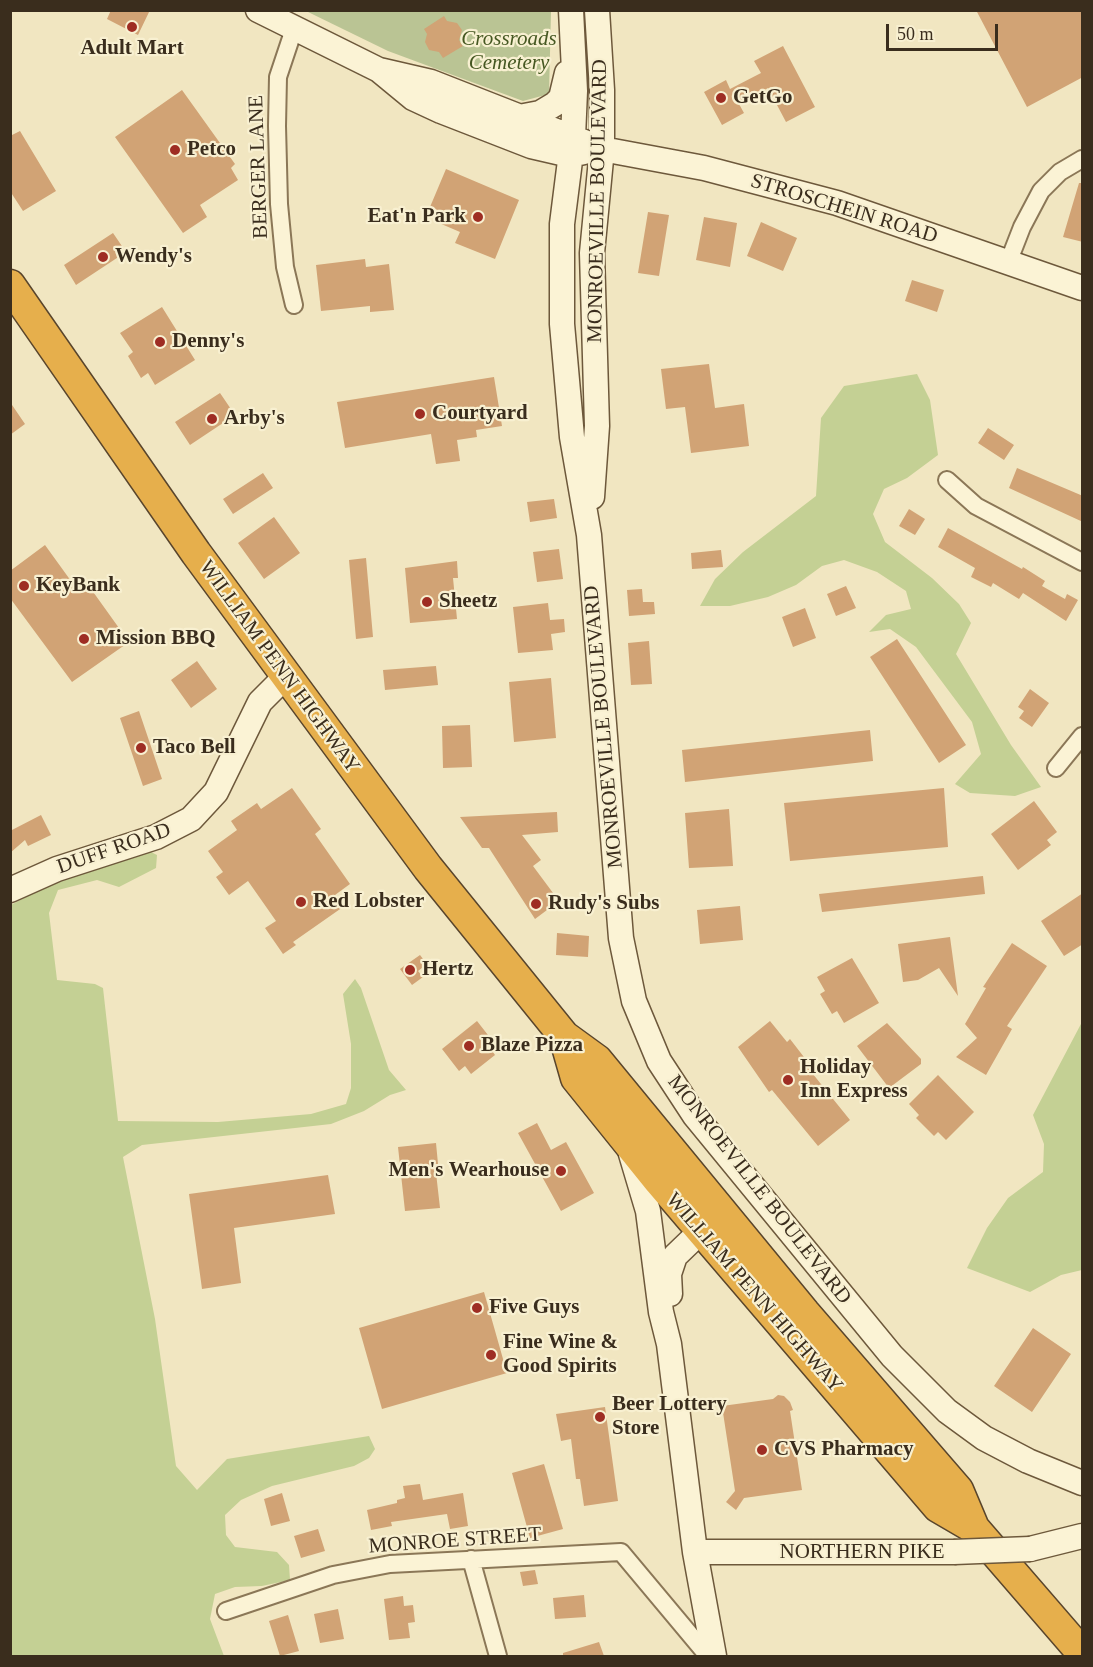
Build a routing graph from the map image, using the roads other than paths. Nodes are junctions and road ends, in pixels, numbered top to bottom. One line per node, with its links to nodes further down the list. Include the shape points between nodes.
1 (258, 10): 4 (main road, STROSCHEIN ROAD)
2 (571, 10): 5 (main road, MONROEVILLE BOULEVARD)
3 (597, 10): 9 (main road, MONROEVILLE BOULEVARD)
4 (294, 29): 6 (main road, STROSCHEIN ROAD); 14 (street, BERGER LANE, via 278,77 279,204 285,267)
5 (573, 34): 7 (main road, via 561,98 548,109); 8 (main road, MONROEVILLE BOULEVARD)
6 (379, 70): 7 (main road, STROSCHEIN ROAD, via 431,82); 8 (main road, STROSCHEIN ROAD, via 422,102 531,146)
7 (519, 117): 8 (main road, STROSCHEIN ROAD)
8 (572, 146): 9 (main road, STROSCHEIN ROAD); 16 (main road, MONROEVILLE BOULEVARD, via 562,224 562,324 572,437)
9 (602, 149): 11 (main road, STROSCHEIN ROAD, via 696,166 837,203); 16 (main road, MONROEVILLE BOULEVARD, via 592,253 597,426)
10 (1083, 159): 11 (street, via 1060,172 1041,191)
11 (1008, 263): 13 (main road, STROSCHEIN ROAD)
12 (10, 285): 18 (highway, WILLIAM PENN HIGHWAY)
13 (1083, 288)
14 (294, 305)
15 (947, 480): 17 (street, via 976,506)
16 (589, 535): 28 (main road, MONROEVILLE BOULEVARD, via 621,938 634,1001 659,1061 695,1116 892,1356 932,1398 984,1438)
17 (1083, 562)
18 (285, 677): 21 (main road, DUFF ROAD, via 260,702 216,792 191,819 156,837 57,869); 22 (highway, WILLIAM PENN HIGHWAY, via 428,867)
19 (1083, 736): 20 (street)
20 (1056, 768)
21 (10, 890)
22 (564, 1036): 23 (highway, WILLIAM PENN HIGHWAY, via 576,1078); 24 (highway, WILLIAM PENN HIGHWAY, via 597,1060)
23 (627, 1142): 25 (highway, WILLIAM PENN HIGHWAY); 26 (main road, via 644,1194)
24 (718, 1206): 25 (main road); 29 (highway, WILLIAM PENN HIGHWAY, via 958,1490)
25 (696, 1226): 26 (main road, via 662,1248); 27 (main road, via 670,1268); 29 (highway, WILLIAM PENN HIGHWAY, via 938,1507)
26 (655, 1264): 27 (main road)
27 (669, 1344): 33 (main road)
28 (1083, 1483)
29 (974, 1528): 36 (highway, WILLIAM PENN HIGHWAY)
30 (1083, 1536): 31 (main road, NORTHERN PIKE)
31 (1030, 1549): 32 (main road, NORTHERN PIKE); 33 (main road, NORTHERN PIKE, bridge)
32 (1083, 1550)
33 (695, 1552): 39 (main road)
34 (471, 1559): 35 (street, MONROE STREET, via 390,1564 333,1575); 37 (street); 38 (street, MONROE STREET, via 621,1552)
35 (226, 1611)
36 (1083, 1653)
37 (498, 1656)
38 (708, 1656)
39 (714, 1656)

